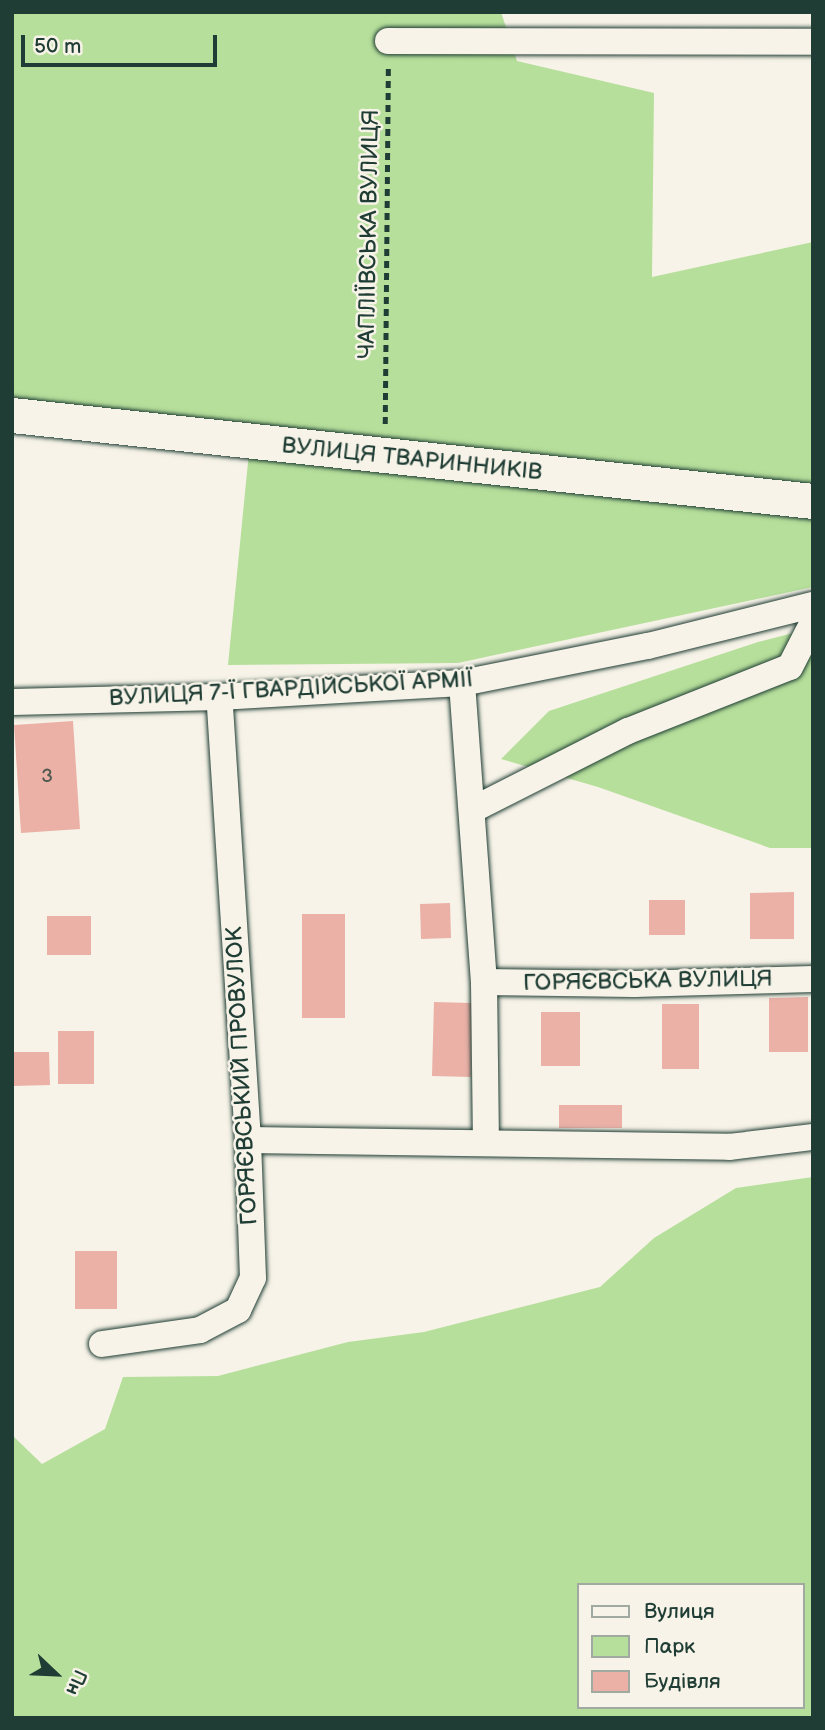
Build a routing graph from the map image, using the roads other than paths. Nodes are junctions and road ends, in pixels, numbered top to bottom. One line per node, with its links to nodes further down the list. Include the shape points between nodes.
1 (388, 41): 2 (street)
2 (813, 42)
3 (12, 415): 4 (main road, ВУЛИЦЯ ТВАРИННИКІВ)
4 (813, 501)
5 (813, 605): 7 (street, ВУЛИЦЯ 7-Ї ГВАРДІЙСЬКОЇ АРМІЇ, via 648,646)
6 (813, 622): 10 (street, via 790,667 628,731)
7 (462, 683): 8 (street, ВУЛИЦЯ 7-Ї ГВАРДІЙСЬКОЇ АРМІЇ); 10 (street)
8 (219, 697): 9 (street, ВУЛИЦЯ 7-Ї ГВАРДІЙСЬКОЇ АРМІЇ); 14 (street, ГОРЯЄВСЬКИЙ ПРОВУЛОК)
9 (12, 702)
10 (472, 810): 12 (street)
11 (813, 979): 12 (street, ГОРЯЄВСЬКА ВУЛИЦЯ, via 634,985)
12 (484, 982): 15 (street)
13 (813, 1137): 15 (street, via 729,1147)
14 (248, 1140): 15 (street); 16 (street, ГОРЯЄВСЬКИЙ ПРОВУЛОК, via 253,1278 238,1310 200,1330)
15 (486, 1142)
16 (102, 1344)

